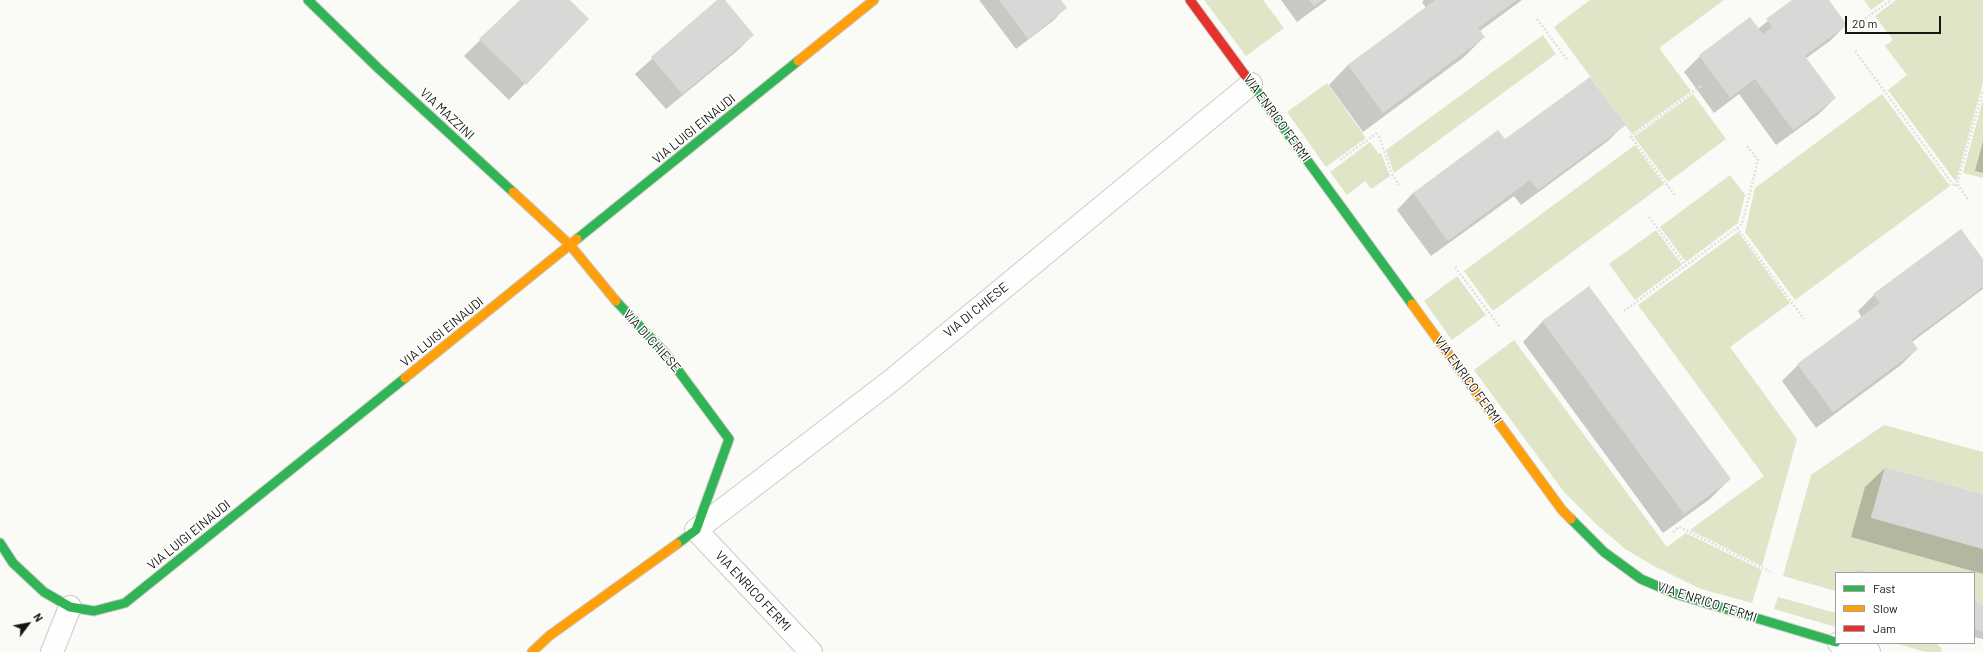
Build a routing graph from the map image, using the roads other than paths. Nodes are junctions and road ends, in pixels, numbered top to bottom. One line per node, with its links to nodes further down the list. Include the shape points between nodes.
1 (308, 0): 5 (street, VIA MAZZINI)
2 (874, 0): 5 (street, VIA LUIGI EINAUDI)
3 (1190, 0): 4 (street, VIA ENRICO FERMI)
4 (1251, 84): 6 (street, VIA DI CHIESE, via 892,380); 9 (street, VIA ENRICO FERMI, via 1562,510 1604,552 1641,579 1676,594)
5 (570, 245): 6 (street, VIA DI CHIESE, via 607,292 666,354 729,438); 8 (street, VIA LUIGI EINAUDI, via 125,603 94,611)
6 (696, 530): 12 (street, VIA DI CHIESE, via 549,636); 13 (street, VIA ENRICO FERMI)
7 (0, 543): 8 (street, VIA LUIGI EINAUDI, via 14,563 44,592)
8 (70, 607): 11 (street)
9 (1835, 642)
10 (1841, 644): 14 (street, VIA ENRICO FERMI)
11 (52, 652)
12 (532, 652)
13 (811, 652)
14 (1869, 652)

